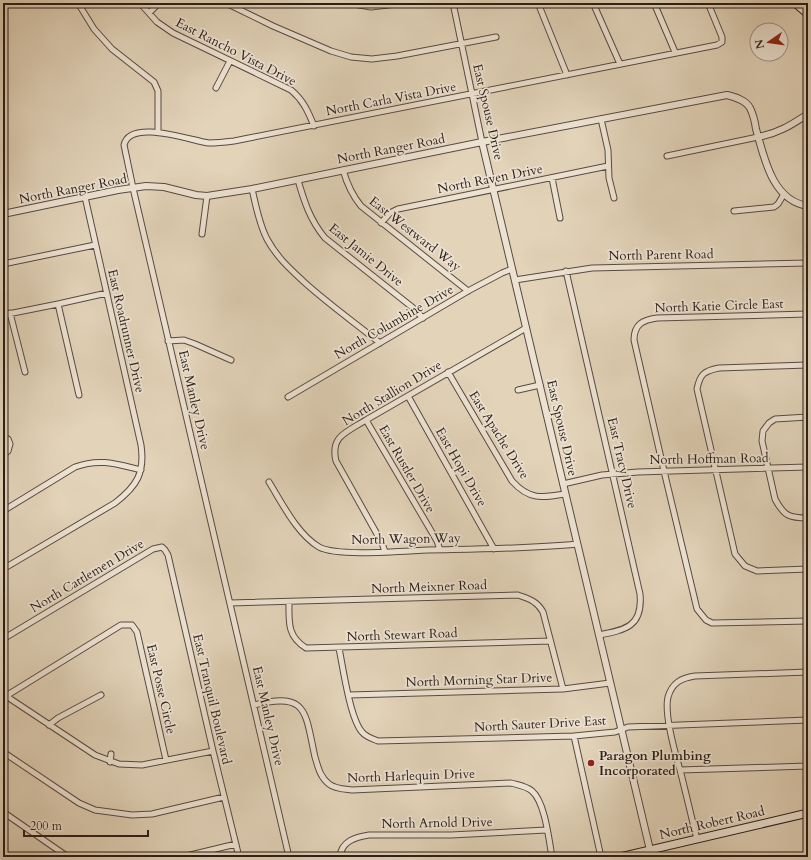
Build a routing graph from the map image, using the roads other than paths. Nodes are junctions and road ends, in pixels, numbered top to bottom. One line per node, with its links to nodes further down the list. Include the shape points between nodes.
1 (78, 3): 26 (street, via 94,29 112,49 154,82 158,91)
2 (140, 3): 13 (street, East Rancho Vista Drive)
3 (159, 3): 13 (street)
4 (226, 3): 16 (street, via 331,52 351,57 372,59 398,56)
5 (348, 3): 6 (street, via 371,8)
6 (405, 3)
7 (453, 3): 16 (street, East Spouse Drive)
8 (538, 3): 20 (street)
9 (593, 3): 19 (street)
10 (654, 3): 17 (street)
11 (708, 3): 17 (street, North Carla Vista Drive, via 722,42)
12 (795, 3): 14 (main road)
13 (149, 13): 18 (street, East Rancho Vista Drive, via 173,33)
14 (808, 14)
15 (496, 37): 16 (street)
16 (461, 44): 22 (street, East Spouse Drive)
17 (675, 52): 19 (street, North Carla Vista Drive)
18 (230, 61): 21 (street); 25 (street, East Rancho Vista Drive, via 298,96 307,108)
19 (620, 64): 20 (street, North Carla Vista Drive)
20 (568, 75): 22 (street, North Carla Vista Drive)
21 (216, 88)
22 (472, 94): 25 (street, North Carla Vista Drive); 28 (street, East Spouse Drive)
23 (808, 114): 27 (street, via 773,134)
24 (601, 119): 27 (street, North Ranger Road, via 727,95 736,97 750,108); 28 (street, North Ranger Road); 30 (street, via 608,150)
25 (314, 126): 26 (street, North Carla Vista Drive, via 218,143)
26 (158, 132): 34 (street, East Manley Drive, via 131,135 125,141)
27 (758, 137): 29 (street); 37 (street, North Ranger Road, via 770,172)
28 (482, 142): 31 (street, North Ranger Road); 36 (street, East Spouse Drive)
29 (667, 156)
30 (608, 166): 32 (street, North Raven Drive); 40 (street)
31 (343, 170): 33 (street, North Ranger Road); 45 (street, East Westward Way, via 354,197)
32 (552, 178): 36 (street, North Raven Drive); 44 (street)
33 (298, 180): 35 (street, North Ranger Road); 59 (street, East Jamie Drive, via 308,212 325,238)
34 (133, 188): 38 (street, North Ranger Road, via 154,186); 39 (street, North Ranger Road); 61 (street, East Manley Drive)
35 (252, 189): 38 (street, North Ranger Road); 62 (street, via 266,238 284,264)
36 (494, 189): 45 (street, North Raven Drive, via 398,209); 50 (street, East Spouse Drive)
37 (784, 194): 41 (street); 42 (street, via 774,207)
38 (207, 196): 46 (street)
39 (85, 197): 43 (street, North Ranger Road); 47 (street, East Roadrunner Drive)
40 (614, 198)
41 (808, 206)
42 (734, 211)
43 (3, 214)
44 (560, 218)
45 (381, 223): 53 (street, East Westward Way)
46 (202, 234)
47 (95, 245): 49 (street); 54 (street, East Roadrunner Drive)
48 (808, 263): 51 (street, North Parent Road, via 592,268)
49 (3, 264)
50 (512, 269): 52 (street, East Spouse Drive); 53 (street, North Columbine Drive)
51 (566, 271): 52 (street, North Parent Road); 81 (street, East Tracy Drive)
52 (515, 280): 60 (street, East Spouse Drive)
53 (468, 291): 59 (street, North Columbine Drive)
54 (107, 292): 55 (street); 78 (street, East Roadrunner Drive, via 141,445)
55 (58, 304): 56 (street); 69 (street)
56 (10, 313): 58 (street); 65 (street)
57 (808, 314): 80 (street, North Katie Circle East, via 657,318 640,323 634,333 635,347)
58 (3, 315)
59 (423, 318): 62 (street, North Columbine Drive)
60 (526, 328): 66 (street, North Stallion Drive); 67 (street, East Spouse Drive)
61 (168, 341): 63 (street, via 184,340); 95 (street, East Manley Drive)
62 (380, 343): 71 (street, North Columbine Drive)
63 (232, 360)
64 (808, 365): 79 (street, via 718,368 702,374 698,393)
65 (25, 372)
66 (448, 372): 70 (street, North Stallion Drive); 84 (street, East Apache Drive, via 518,488 536,497)
67 (540, 385): 68 (street); 83 (street, East Spouse Drive)
68 (518, 390)
69 (79, 395)
70 (408, 396): 73 (street, North Stallion Drive); 89 (street, East Hopi Drive)
71 (288, 397)
72 (808, 417): 77 (street, via 775,419 769,423 762,441)
73 (366, 420): 90 (street, East Rustler Drive); 91 (street, North Stallion Drive, via 341,436 335,444 334,452 336,461)
74 (3, 437): 75 (street, via 8,439 10,444 8,451)
75 (3, 455)
76 (808, 467): 77 (street, North Hoffman Road)
77 (768, 469): 79 (street, North Hoffman Road); 86 (street, via 779,507 795,518)
78 (141, 470): 85 (street, via 104,462 87,463 75,467); 92 (street, via 130,490 115,503)
79 (716, 470): 80 (street, North Hoffman Road); 93 (street, via 739,560 757,571)
80 (664, 471): 81 (street, North Hoffman Road); 96 (street, North Katie Circle East, via 694,602 701,615 712,623 720,624)
81 (613, 474): 83 (street, North Hoffman Road); 97 (street, East Tracy Drive, via 641,606 634,622 627,627 617,632)
82 (269, 482): 91 (street, North Wagon Way, via 299,528 321,548 330,551)
83 (563, 484): 84 (street, East Spouse Drive)
84 (565, 494): 87 (street, East Spouse Drive)
85 (3, 510)
86 (808, 518)
87 (577, 544): 89 (street, North Wagon Way); 97 (street, East Spouse Drive)
88 (162, 548): 98 (street, North Cattlemen Drive, via 153,549); 113 (street, East Tranquil Boulevard, via 168,555)
89 (494, 549): 90 (street, North Wagon Way)
90 (440, 550): 91 (street, North Wagon Way)
91 (385, 552)
92 (3, 569)
93 (808, 569)
94 (290, 602): 95 (street, North Meixner Road); 99 (street, North Meixner Road, via 518,596 539,605); 100 (street, North Stewart Road, via 289,622 299,643 306,648)
95 (230, 603): 107 (street, East Manley Drive)
96 (808, 621)
97 (599, 635): 102 (street, East Spouse Drive)
98 (3, 639)
99 (550, 642): 100 (street, North Stewart Road); 103 (street, North Meixner Road)
100 (339, 648): 106 (street, North Sauter Drive East)
101 (808, 672): 110 (street, via 686,677 678,680 668,698)
102 (610, 683): 103 (street, North Morning Star Drive); 111 (street, East Spouse Drive)
103 (563, 689): 106 (street, North Morning Star Drive)
104 (4, 695): 109 (street); 116 (street, East Posse Circle, via 120,625 132,624 137,632)
105 (101, 695): 109 (street)
106 (349, 695): 112 (street, North Sauter Drive East, via 354,716 363,734 378,741)
107 (254, 705): 123 (street, North Harlequin Drive, via 281,700 292,701 300,707 307,718 321,776 338,788 352,790 521,785 532,790 538,798); 130 (street, East Manley Drive)
108 (808, 720): 110 (street, North Sauter Drive East)
109 (49, 725): 117 (street)
110 (670, 725): 111 (street, North Sauter Drive East, via 628,727); 119 (street)
111 (621, 730): 112 (street, North Sauter Drive East); 126 (street, East Spouse Drive)
112 (574, 736): 133 (street)
113 (213, 751): 116 (street); 120 (street, East Tranquil Boulevard)
114 (3, 752): 120 (street, via 79,803 95,810 132,815 152,814)
115 (111, 754): 117 (street)
116 (166, 760): 117 (street, via 142,765)
117 (110, 762)
118 (808, 766): 119 (street)
119 (680, 770): 124 (street)
120 (224, 797): 125 (street, East Tranquil Boulevard)
121 (3, 812): 127 (street)
122 (808, 813): 124 (main road, North Robert Road)
123 (546, 830): 131 (street, North Arnold Drive, via 358,836 344,845); 132 (street, North Harlequin Drive)
124 (696, 839): 126 (main road, North Robert Road)
125 (236, 844): 128 (street); 129 (street, East Tranquil Boulevard)
126 (650, 853): 134 (main road, North Robert Road)
127 (68, 857)
128 (182, 857)
129 (239, 857)
130 (289, 857)
131 (340, 857)
132 (552, 857)
133 (601, 857)
134 (620, 857)

